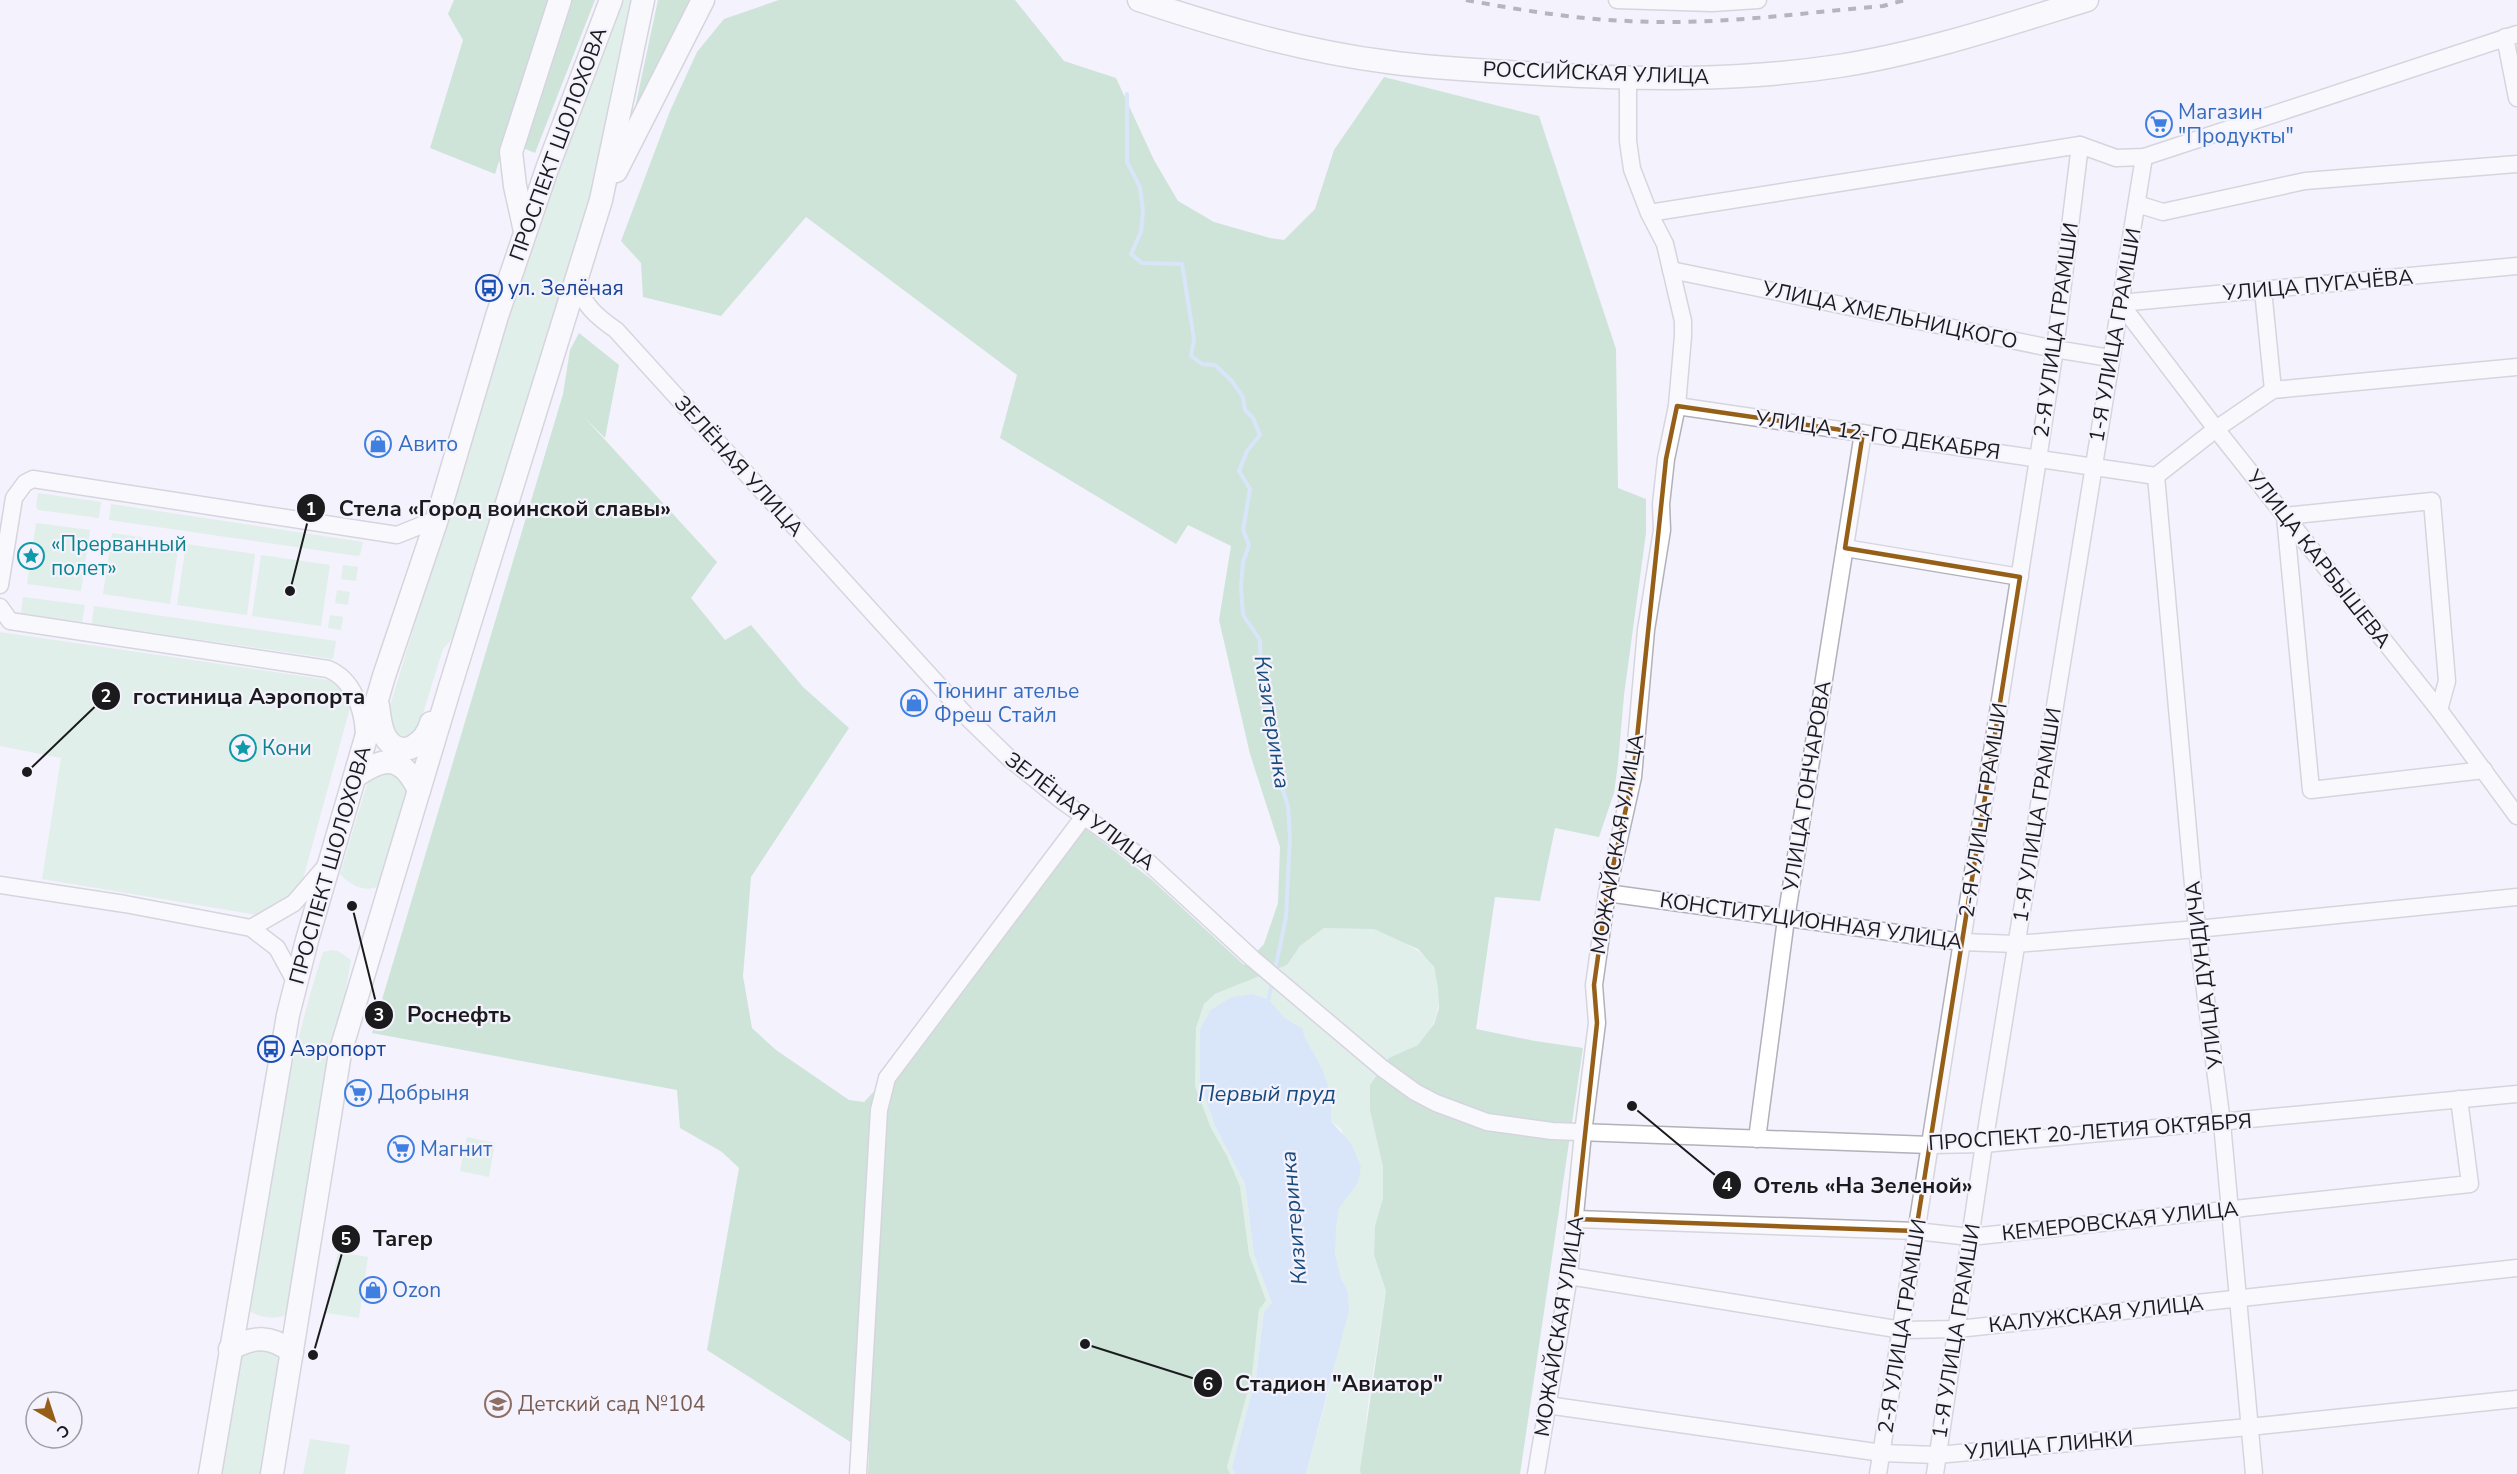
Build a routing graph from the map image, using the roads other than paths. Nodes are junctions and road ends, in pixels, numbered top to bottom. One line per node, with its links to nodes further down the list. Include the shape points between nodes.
1 (560, 0): 20 (main road, via 511,152)
2 (611, 0): 20 (main road, ПРОСПЕКТ ШОЛОХОВА)
3 (643, 0): 17 (main road, ПРОСПЕКТ ШОЛОХОВА)
4 (703, 0): 17 (main road)
5 (1139, 0): 12 (main road, РОССИЙСКАЯ УЛИЦА, via 1266,39 1388,62)
6 (1171, 0): 9 (main road, РОССИЙСКАЯ УЛИЦА, via 1268,29 1390,52 1639,69 1703,69 1840,56 1963,28)
7 (1617, 0): 8 (street)
8 (1758, 0)
9 (2051, 0)
10 (2087, 0): 12 (main road, РОССИЙСКАЯ УЛИЦА, via 1966,38 1841,66 1761,75)
11 (2511, 35): 13 (street); 15 (street)
12 (1628, 79): 19 (street, МОЖАЙСКАЯ УЛИЦА, via 1632,168)
13 (2517, 98)
14 (2080, 145): 15 (street, via 2116,158); 19 (street); 28 (street, 2-Я УЛИЦА ГРАМШИ)
15 (2144, 157): 18 (street, 1-Я УЛИЦА ГРАМШИ)
16 (2517, 164): 18 (street, via 2305,181 2163,212)
17 (602, 200): 23 (main road, ПРОСПЕКТ ШОЛОХОВА)
18 (2137, 204): 25 (street, 1-Я УЛИЦА ГРАМШИ)
19 (1649, 213): 22 (street, МОЖАЙСКАЯ УЛИЦА, via 1665,244)
20 (525, 232): 39 (main road, ПРОСПЕКТ ШОЛОХОВА, via 496,316)
21 (2517, 266): 24 (street, УЛИЦА ПУГАЧЁВА)
22 (1671, 270): 28 (street, УЛИЦА ХМЕЛЬНИЦКОГО); 32 (street, МОЖАЙСКАЯ УЛИЦА, via 1683,321)
23 (576, 281): 26 (street, ЗЕЛЁНАЯ УЛИЦА, via 580,296); 27 (main road, ПРОСПЕКТ ШОЛОХОВА)
24 (2263, 290): 25 (street, УЛИЦА ПУГАЧЁВА); 31 (street)
25 (2120, 303): 29 (street, 1-Я УЛИЦА ГРАМШИ); 33 (street, УЛИЦА КАРБЫШЕВА)
26 (598, 318): 27 (street, via 577,318); 51 (street, ЗЕЛЁНАЯ УЛИЦА, via 616,330 971,721 1009,758)
27 (559, 334): 44 (main road, ПРОСПЕКТ ШОЛОХОВА)
28 (2055, 349): 29 (street, УЛИЦА ХМЕЛЬНИЦКОГО); 35 (street, 2-Я УЛИЦА ГРАМШИ)
29 (2110, 358): 36 (street, 1-Я УЛИЦА ГРАМШИ)
30 (2517, 367): 31 (street)
31 (2272, 390): 33 (street)
32 (1677, 406): 34 (street, УЛИЦА 12-ГО ДЕКАБРЯ); 55 (street, МОЖАЙСКАЯ УЛИЦА, via 1666,459 1662,530 1646,630 1633,777)
33 (2216, 429): 37 (street); 38 (street, УЛИЦА КАРБЫШЕВА)
34 (1863, 433): 35 (street, УЛИЦА 12-ГО ДЕКАБРЯ); 40 (street, УЛИЦА ГОНЧАРОВА)
35 (2038, 459): 36 (street, УЛИЦА 12-ГО ДЕКАБРЯ); 41 (street, 2-Я УЛИЦА ГРАМШИ)
36 (2092, 466): 37 (street, УЛИЦА 12-ГО ДЕКАБРЯ); 61 (street, 1-Я УЛИЦА ГРАМШИ)
37 (2156, 476): 59 (street, УЛИЦА ДУНДИЧА)
38 (2285, 516): 46 (street, УЛИЦА КАРБЫШЕВА); 46 (street, via 2432,501 2447,681); 48 (street, via 2311,790)
39 (437, 519): 42 (street, via 397,535 33,479 14,498); 45 (main road, ПРОСПЕКТ ШОЛОХОВА)
40 (1845, 548): 41 (street); 57 (street, УЛИЦА ГОНЧАРОВА)
41 (2020, 577): 60 (street, 2-Я УЛИЦА ГРАМШИ)
42 (0, 585)
43 (0, 607): 47 (street, via 10,621 338,673 354,694 363,720)
44 (450, 687): 45 (main road, via 441,697 428,734 416,747 400,749 389,742 381,728); 50 (main road, ПРОСПЕКТ ШОЛОХОВА)
45 (378, 702): 47 (main road, ПРОСПЕКТ ШОЛОХОВА)
46 (2439, 710): 48 (street, УЛИЦА КАРБЫШЕВА)
47 (365, 746): 49 (main road, ПРОСПЕКТ ШОЛОХОВА)
48 (2484, 770): 52 (street, УЛИЦА КАРБЫШЕВА)
49 (356, 776): 50 (main road, via 381,762 394,761 412,776); 53 (main road, ПРОСПЕКТ ШОЛОХОВА)
50 (419, 790): 78 (main road, ПРОСПЕКТ ШОЛОХОВА, via 340,1053)
51 (1085, 815): 66 (street, ЗЕЛЁНАЯ УЛИЦА, via 1148,862 1253,959 1414,1092 1487,1122); 90 (street, via 887,1078 879,1110)
52 (2517, 816)
53 (330, 861): 58 (street, via 294,903); 62 (main road, ПРОСПЕКТ ШОЛОХОВА)
54 (0, 885): 58 (street)
55 (1607, 893): 57 (street, КОНСТИТУЦИОННАЯ УЛИЦА); 66 (street, МОЖАЙСКАЯ УЛИЦА, via 1594,985 1597,1023)
56 (2517, 897): 59 (street, КОНСТИТУЦИОННАЯ УЛИЦА)
57 (1786, 919): 60 (street, КОНСТИТУЦИОННАЯ УЛИЦА); 67 (street, УЛИЦА ГОНЧАРОВА)
58 (251, 928): 62 (street, via 277,948)
59 (2197, 929): 61 (street, КОНСТИТУЦИОННАЯ УЛИЦА); 65 (street, УЛИЦА ДУНДИЧА)
60 (1962, 942): 61 (street, КОНСТИТУЦИОННАЯ УЛИЦА); 69 (street, 2-Я УЛИЦА ГРАМШИ)
61 (2016, 944): 68 (street, 1-Я УЛИЦА ГРАМШИ)
62 (296, 983): 77 (main road, ПРОСПЕКТ ШОЛОХОВА)
63 (2517, 1094): 64 (street, ПРОСПЕКТ 20-ЛЕТИЯ ОКТЯБРЯ)
64 (2459, 1099): 65 (street, ПРОСПЕКТ 20-ЛЕТИЯ ОКТЯБРЯ); 70 (street, КЕМЕРОВСКАЯ УЛИЦА, via 2470,1184)
65 (2223, 1123): 68 (street, ПРОСПЕКТ 20-ЛЕТИЯ ОКТЯБРЯ); 70 (street, УЛИЦА ДУНДИЧА)
66 (1586, 1133): 67 (street, ПРОСПЕКТ 20-ЛЕТИЯ ОКТЯБРЯ); 71 (street, МОЖАЙСКАЯ УЛИЦА)
67 (1757, 1139): 69 (street, ПРОСПЕКТ 20-ЛЕТИЯ ОКТЯБРЯ)
68 (1984, 1144): 69 (street, ПРОСПЕКТ 20-ЛЕТИЯ ОКТЯБРЯ); 73 (street, 1-Я УЛИЦА ГРАМШИ)
69 (1930, 1145): 72 (street, 2-Я УЛИЦА ГРАМШИ)
70 (2230, 1210): 73 (street, КЕМЕРОВСКАЯ УЛИЦА); 76 (street, УЛИЦА ДУНДИЧА)
71 (1576, 1220): 72 (street, КЕМЕРОВСКАЯ УЛИЦА); 75 (street, МОЖАЙСКАЯ УЛИЦА)
72 (1916, 1231): 73 (street, КЕМЕРОВСКАЯ УЛИЦА); 80 (street, 2-Я УЛИЦА ГРАМШИ)
73 (1970, 1237): 79 (street, 1-Я УЛИЦА ГРАМШИ)
74 (2517, 1268): 76 (street, КАЛУЖСКАЯ УЛИЦА)
75 (1569, 1276): 80 (street, КАЛУЖСКАЯ УЛИЦА); 84 (street, МОЖАЙСКАЯ УЛИЦА)
76 (2239, 1299): 79 (street, КАЛУЖСКАЯ УЛИЦА); 85 (street, УЛИЦА ДУНДИЧА)
77 (235, 1314): 78 (main road, via 256,1328 273,1330); 81 (main road, ПРОСПЕКТ ШОЛОХОВА)
78 (296, 1320): 82 (main road, ПРОСПЕКТ ШОЛОХОВА)
79 (1958, 1329): 80 (street, КАЛУЖСКАЯ УЛИЦА); 87 (street, 1-Я УЛИЦА ГРАМШИ)
80 (1902, 1330): 86 (street, 2-Я УЛИЦА ГРАМШИ)
81 (230, 1349): 82 (main road, via 258,1337); 88 (main road, ПРОСПЕКТ ШОЛОХОВА)
82 (292, 1352): 89 (main road, ПРОСПЕКТ ШОЛОХОВА)
83 (2517, 1400): 85 (street, УЛИЦА ГЛИНКИ)
84 (1546, 1405): 86 (street, УЛИЦА ГЛИНКИ); 91 (street, МОЖАЙСКАЯ УЛИЦА)
85 (2249, 1427): 87 (street, УЛИЦА ГЛИНКИ); 94 (street, УЛИЦА ДУНДИЧА)
86 (1882, 1453): 87 (street, УЛИЦА ГЛИНКИ); 92 (street, 2-Я УЛИЦА ГРАМШИ)
87 (1937, 1455): 93 (street, 1-Я УЛИЦА ГРАМШИ)
88 (210, 1474)
89 (272, 1474)
90 (858, 1474)
91 (1536, 1474)
92 (1878, 1474)
93 (1935, 1474)
94 (2254, 1474)

